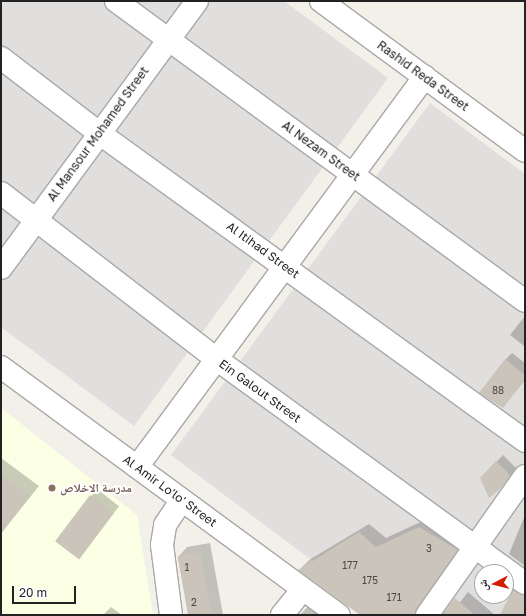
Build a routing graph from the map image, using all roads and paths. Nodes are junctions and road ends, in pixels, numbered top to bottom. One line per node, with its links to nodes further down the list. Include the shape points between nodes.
1 (116, 1): 4 (street, Al Nezam Street)
2 (197, 1): 4 (street, Al Mansour Mohamed Street)
3 (321, 1): 6 (street, Rashid Reda Street)
4 (168, 40): 7 (street, Al Mansour Mohamed Street); 9 (street, Al Nezam Street)
5 (1, 58): 7 (street, Al Itihad Street)
6 (425, 77): 8 (street, Rashid Reda Street); 9 (street)
7 (99, 133): 11 (street, Al Mansour Mohamed Street); 12 (street, Al Itihad Street)
8 (525, 151)
9 (352, 174): 12 (street); 14 (street, Al Nezam Street)
10 (1, 193): 11 (street, Ein Galout Street)
11 (36, 218): 13 (street, Al Mansour Mohamed Street); 15 (street, Ein Galout Street)
12 (284, 265): 15 (street); 17 (street, Al Itihad Street)
13 (1, 268)
14 (525, 301)
15 (214, 358): 18 (street); 21 (street, Ein Galout Street)
16 (1, 367): 18 (street, Al Amir Lo'lo' Street)
17 (525, 442)
18 (137, 467): 20 (street, Al Amir Lo'lo' Street)
19 (525, 476): 21 (street)
20 (182, 500): 23 (street, Al Amir Lo'lo' Street); 24 (street, via 164,525 162,545)
21 (475, 546): 22 (street, Ein Galout Street); 27 (street)
22 (525, 583)
23 (302, 589): 25 (street); 26 (street, Al Amir Lo'lo' Street)
24 (171, 615)
25 (282, 615)
26 (339, 615)
27 (427, 615)

